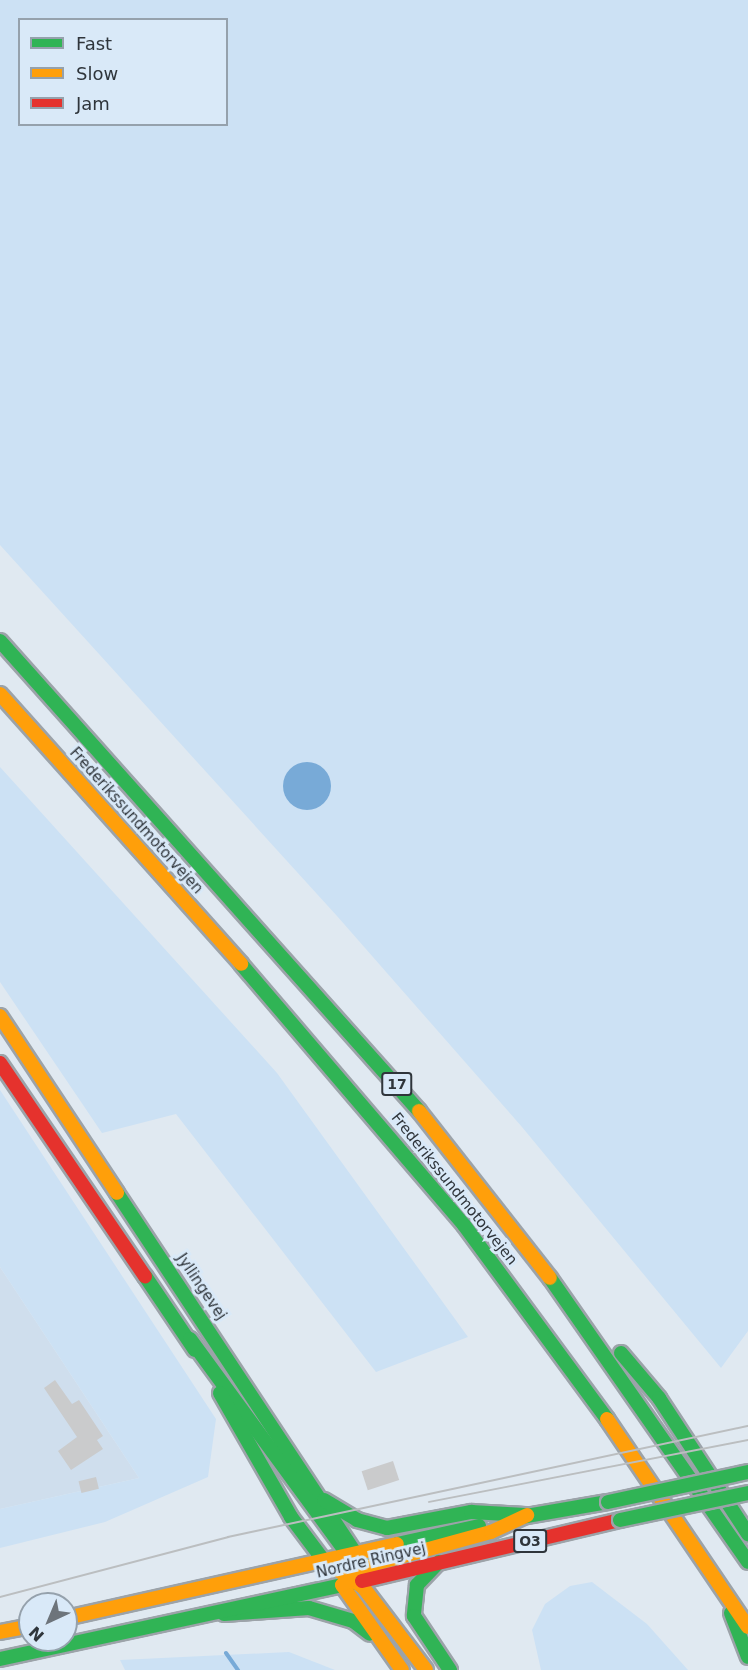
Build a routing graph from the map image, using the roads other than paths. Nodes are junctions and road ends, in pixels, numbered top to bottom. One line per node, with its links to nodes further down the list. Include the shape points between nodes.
1 (0, 641): 5 (main road, Frederikssundmotorvejen / 17, via 394,1080)
2 (0, 694): 17 (main road, Frederikssundmotorvejen / 17, via 341,1078 464,1226 555,1344)
3 (0, 1016): 9 (main road, Jyllingevej)
4 (0, 1063): 6 (main road)
5 (583, 1321): 11 (main road, via 618,1350 659,1398); 15 (main road, Frederikssundmotorvejen / 17)
6 (190, 1339): 12 (main road); 13 (main road, via 291,1517)
7 (748, 1472): 10 (main road, Nordre Ringvej / O3, bridge)
8 (748, 1493): 14 (main road, Nordre Ringvej / O3, bridge)
9 (324, 1500): 10 (main road, via 357,1520 387,1528 471,1512); 12 (main road, Jyllingevej)
10 (527, 1515): 12 (main road, Nordre Ringvej / O3); 16 (main road, via 491,1532)
11 (748, 1534)
12 (351, 1554): 13 (main road, Nordre Ringvej / O3); 16 (main road, Jyllingevej)
13 (324, 1561): 16 (main road); 19 (main road, Nordre Ringvej / O3)
14 (439, 1562): 16 (main road, Nordre Ringvej / O3); 29 (main road, via 417,1586 414,1616)
15 (748, 1562)
16 (358, 1576): 18 (main road, Nordre Ringvej / O3); 23 (main road); 27 (main road); 28 (main road)
17 (716, 1576): 20 (main road, Frederikssundmotorvejen / 17); 24 (main road)
18 (224, 1614): 23 (main road, O3, via 309,1608 353,1621); 25 (main road, Nordre Ringvej / O3)
19 (78, 1615)
20 (748, 1627)
21 (18, 1628): 22 (main road)
22 (0, 1632)
23 (383, 1644): 26 (main road)
24 (748, 1656)
25 (0, 1659)
26 (402, 1670)
27 (426, 1670)
28 (437, 1670)
29 (450, 1670)

